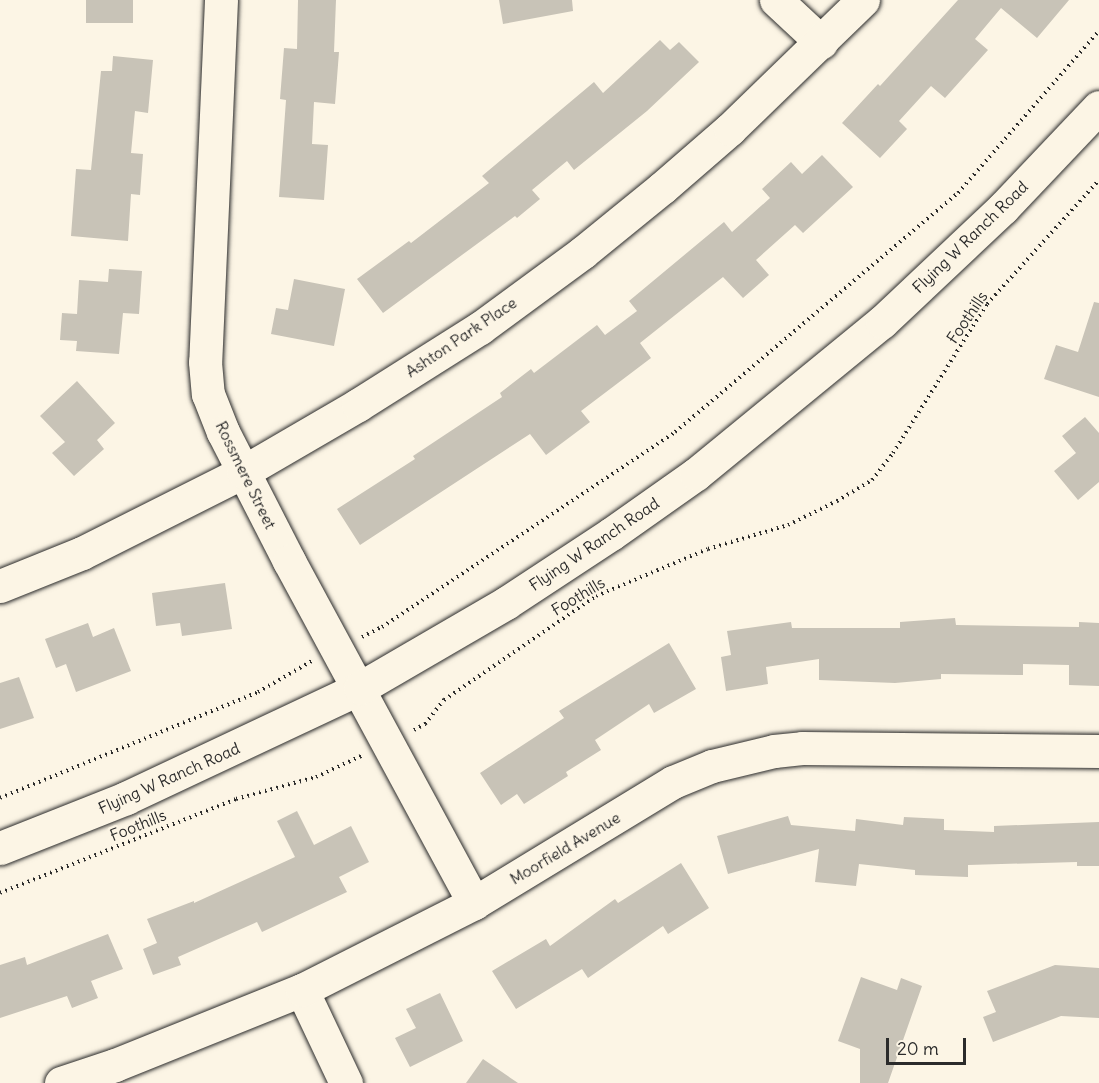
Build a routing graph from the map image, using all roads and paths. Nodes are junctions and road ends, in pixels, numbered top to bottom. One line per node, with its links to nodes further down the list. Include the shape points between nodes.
1 (221, 0): 8 (street, Rossmere Street, via 205,362 208,394)
2 (776, 0): 5 (street)
3 (863, 0): 5 (street, Ashton Park Place)
4 (1099, 31): 10 (path, via 958,193 675,432 382,627)
5 (821, 42): 8 (street, Ashton Park Place, via 730,129 582,253 480,328)
6 (1099, 107): 11 (street, Flying W Ranch Road, via 1003,208 882,322 696,474 506,603)
7 (1099, 180): 12 (path, Foothills, via 987,304 872,480 788,525 708,549 596,596 444,700 425,724)
8 (243, 472): 9 (street, Ashton Park Place, via 92,548); 10 (street, Rossmere Street)
9 (0, 586)
10 (338, 649): 11 (street, Rossmere Street); 14 (path, via 258,692)
11 (360, 688): 12 (street, Rossmere Street); 15 (street, Flying W Ranch Road, via 126,798)
12 (386, 744): 16 (path, Foothills, via 316,777 236,799); 17 (street, Rossmere Street)
13 (1099, 751): 17 (street, Moorfield Avenue, via 802,748 745,757 673,782)
14 (0, 798)
15 (0, 848)
16 (0, 893)
17 (474, 903): 18 (street, Moorfield Avenue)
18 (302, 990): 19 (street, Moorfield Avenue); 20 (street)
19 (61, 1083)
20 (346, 1083)

